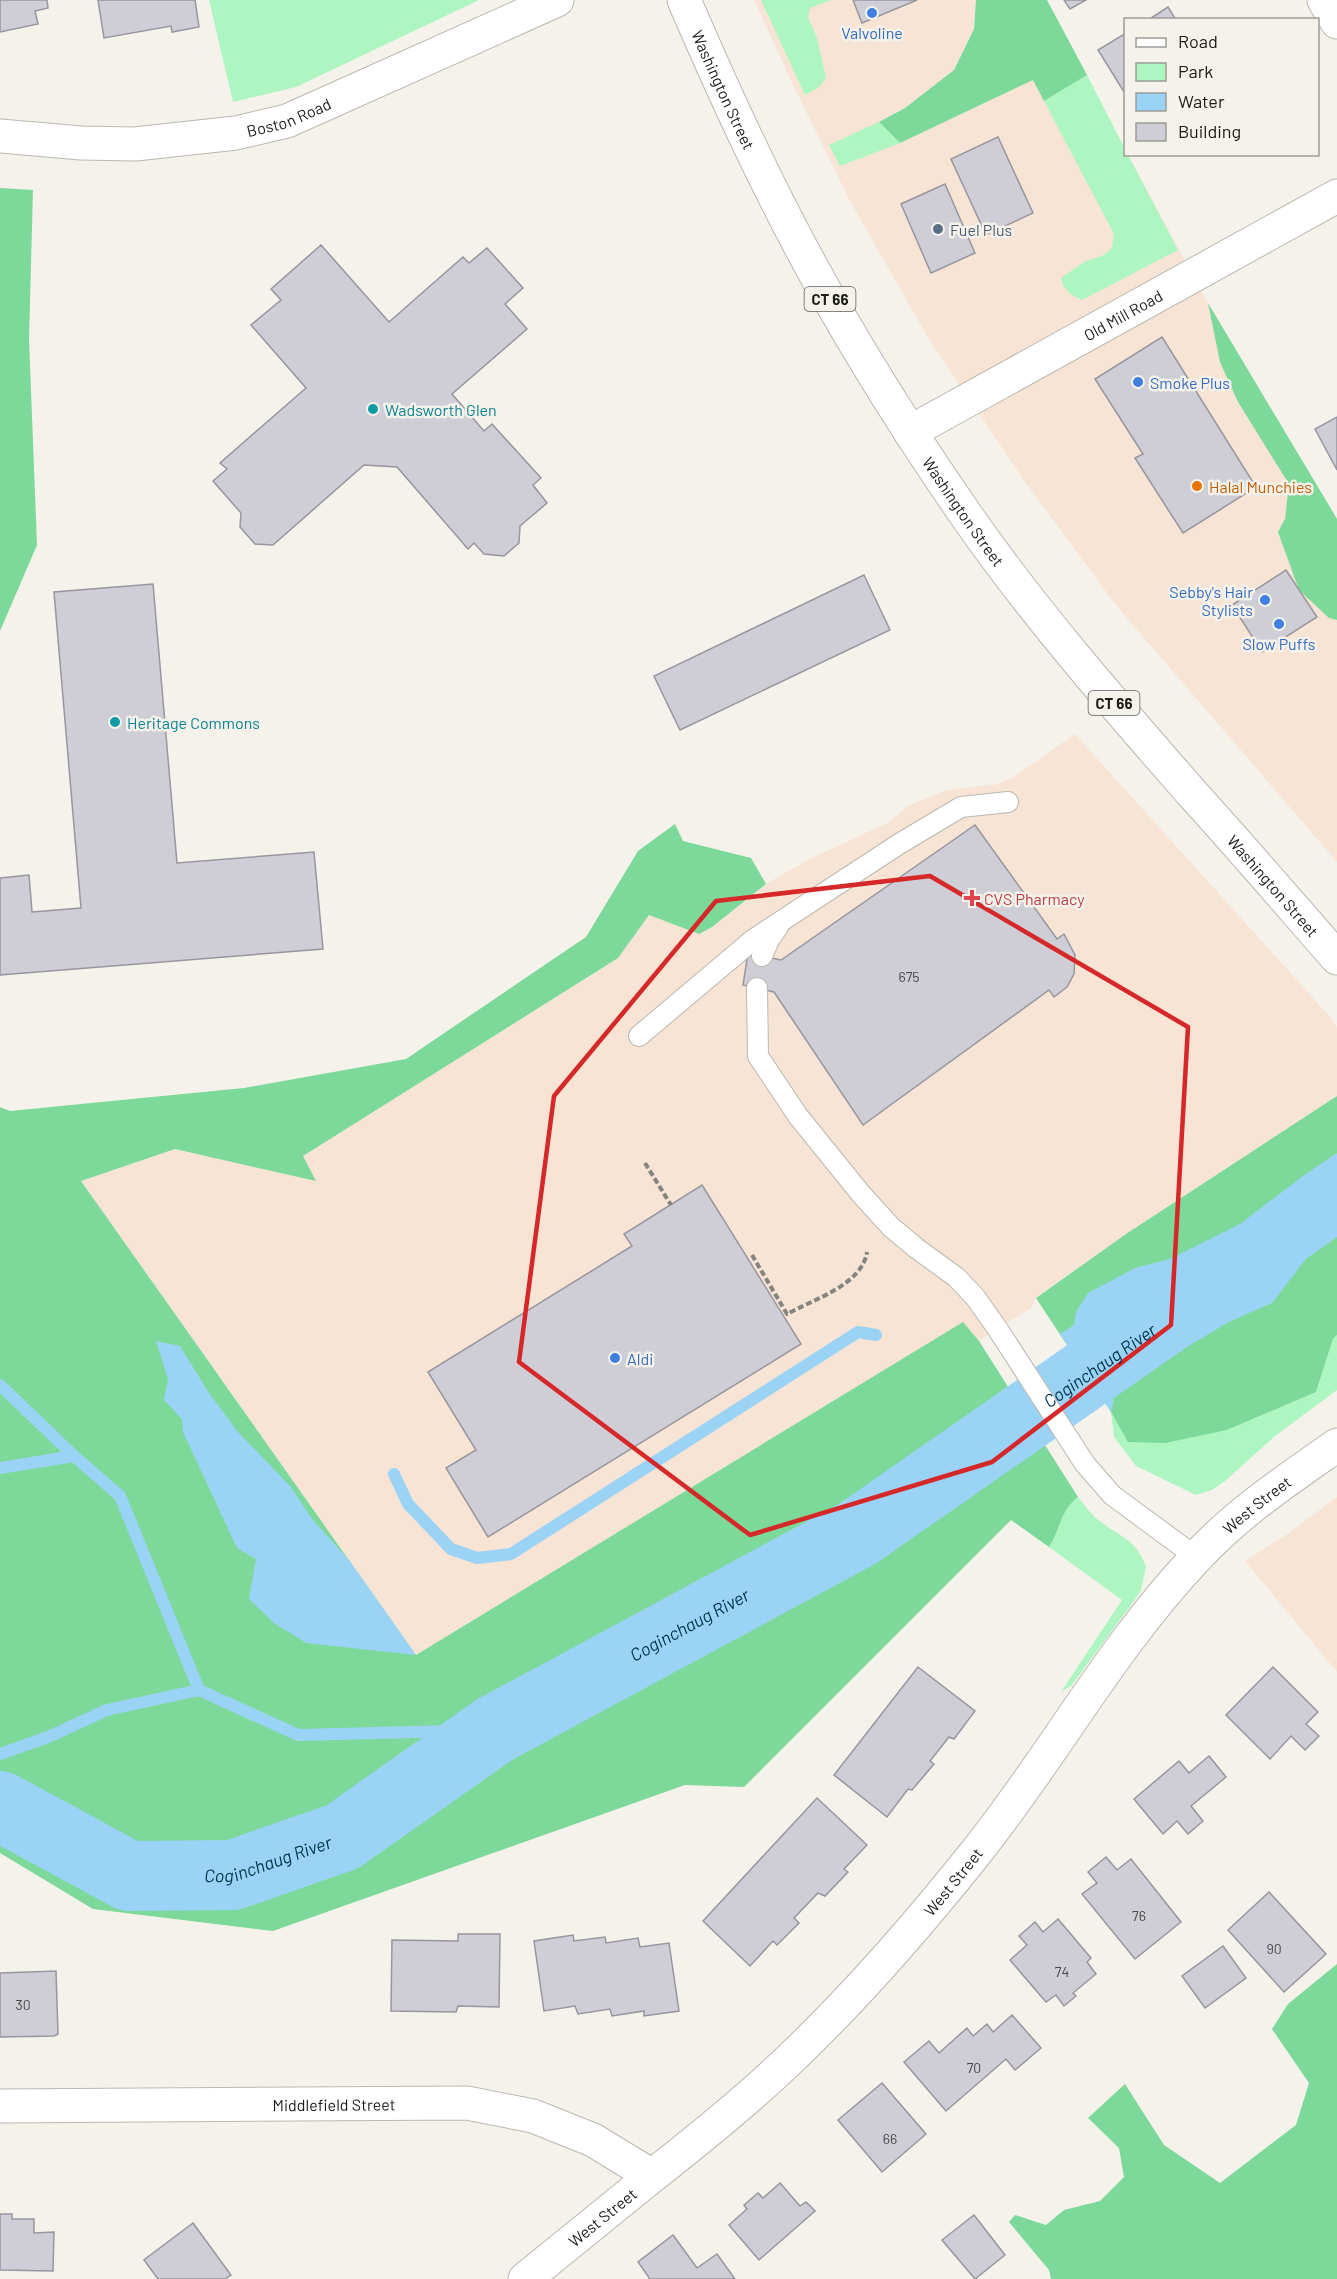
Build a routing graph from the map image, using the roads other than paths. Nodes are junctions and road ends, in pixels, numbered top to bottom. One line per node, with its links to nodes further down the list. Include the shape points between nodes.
1 (557, 0): 5 (main road, Boston Road, via 296,117 236,134 135,144)
2 (684, 0): 7 (main road, Washington Street / CT 66, via 784,215 853,341)
3 (1324, 0): 4 (main road)
4 (1337, 22)
5 (0, 136)
6 (1337, 196): 7 (main road, Old Mill Road)
7 (910, 432): 11 (main road, Washington Street / CT 66, via 969,520 1056,634)
8 (1008, 802): 9 (lane, via 962,807)
9 (783, 920): 10 (lane); 13 (lane, via 754,939)
10 (762, 956)
11 (1337, 958)
12 (757, 988): 15 (lane, via 758,1056 798,1116 891,1227 966,1286 998,1328 1085,1464 1112,1495)
13 (639, 1036)
14 (1337, 1446): 15 (main road, West Street, via 1246,1511)
15 (1196, 1557): 17 (main road, West Street, via 1112,1660 978,1851 879,1967 762,2085)
16 (0, 2106): 17 (main road, Middlefield Street, via 467,2103 533,2116 593,2139)
17 (652, 2176): 18 (main road, West Street)
18 (525, 2279)

